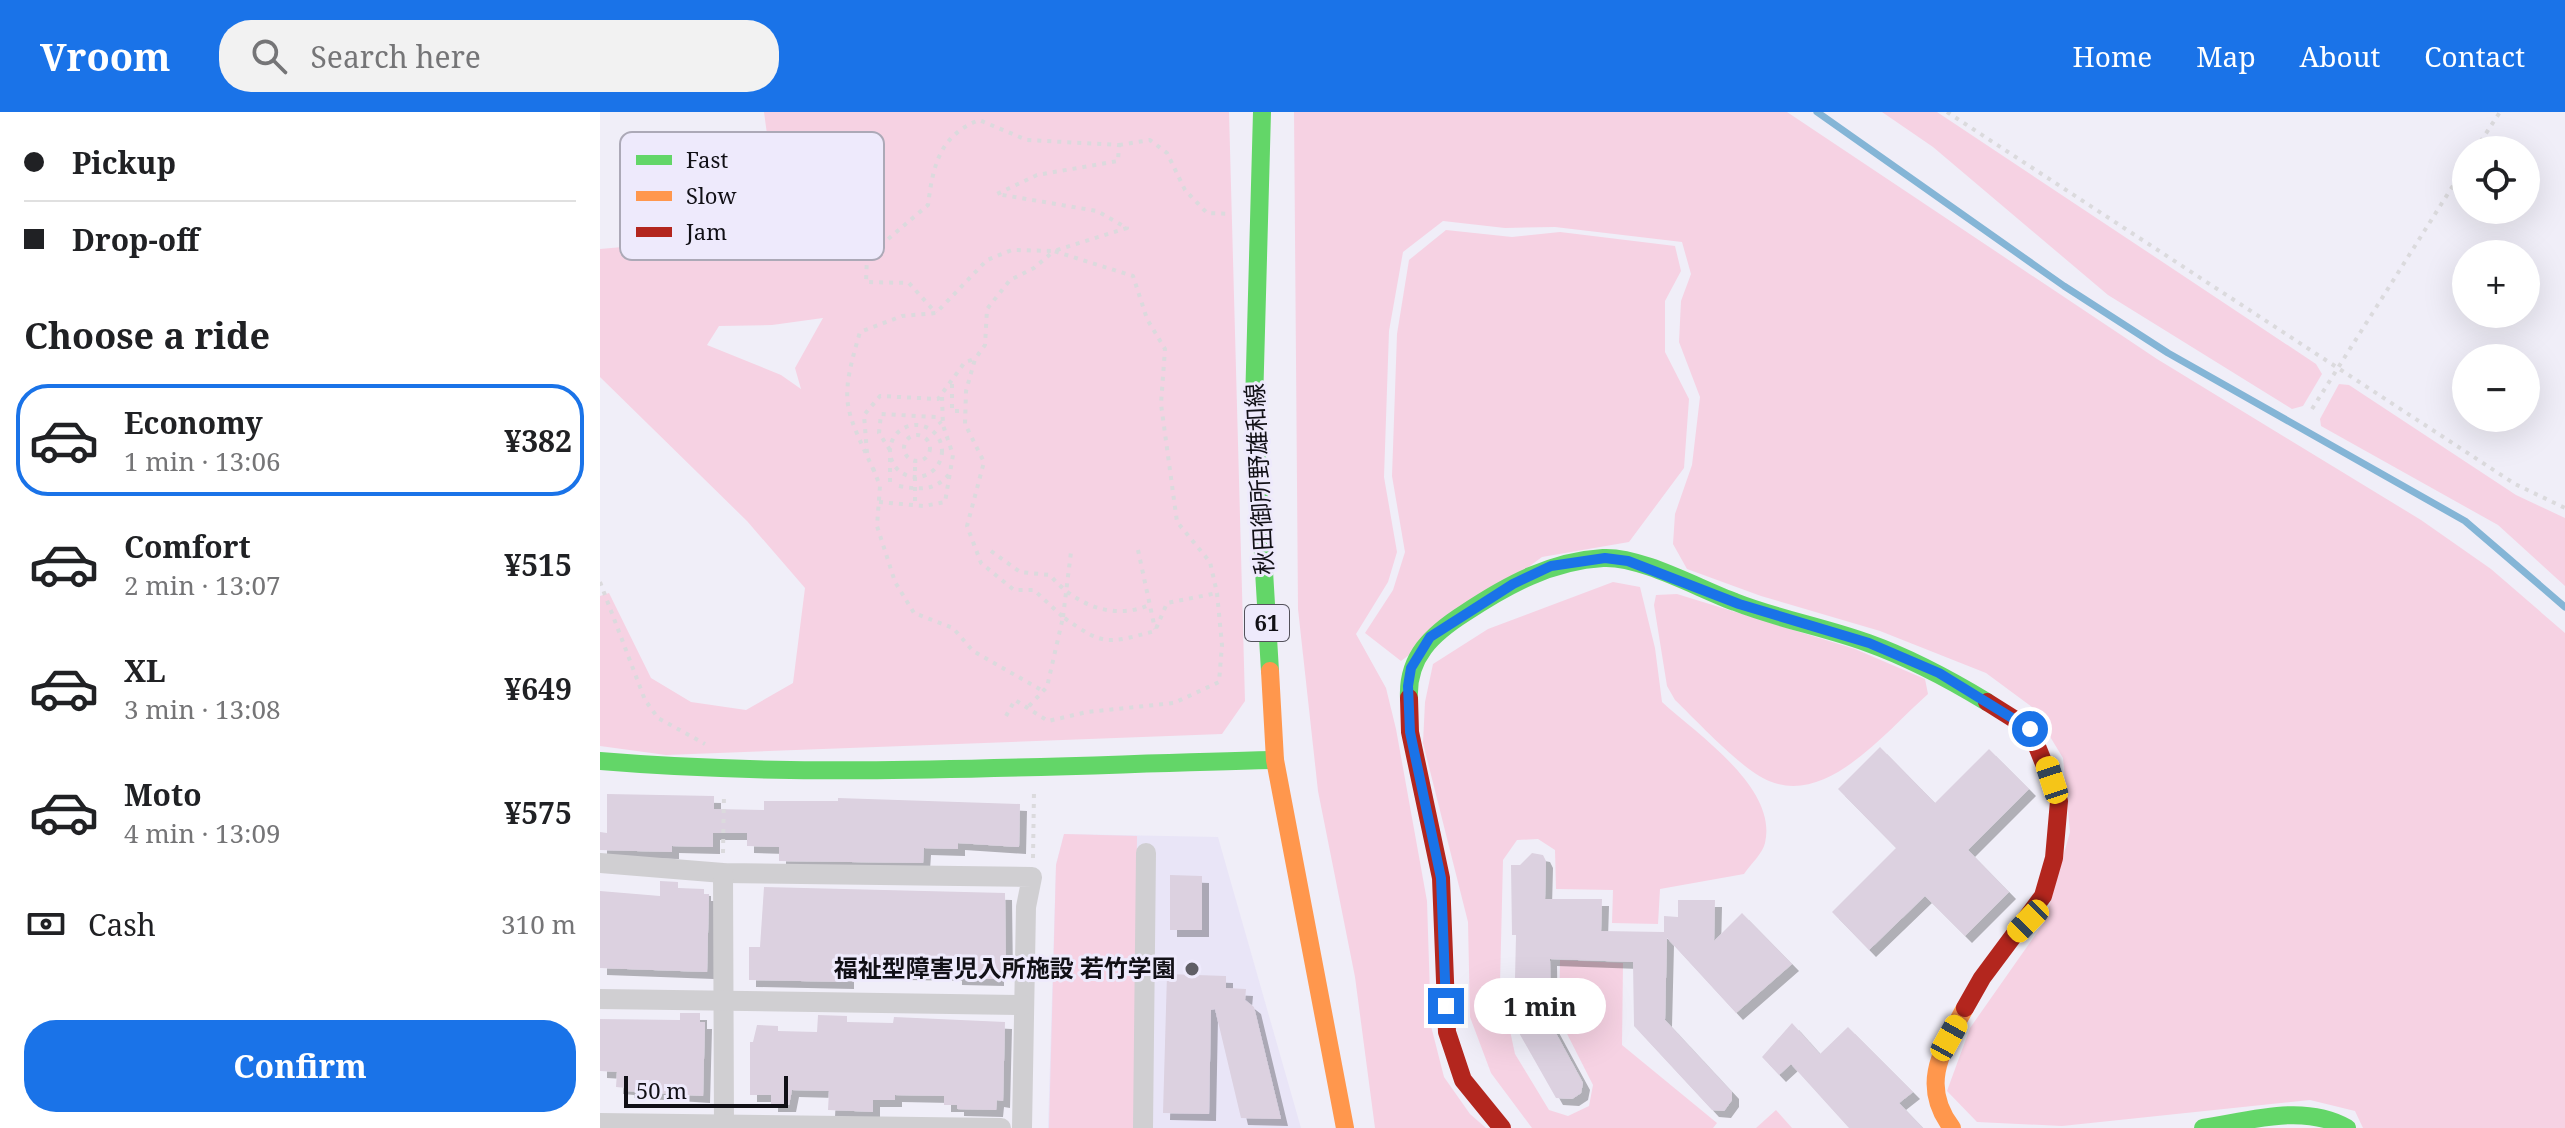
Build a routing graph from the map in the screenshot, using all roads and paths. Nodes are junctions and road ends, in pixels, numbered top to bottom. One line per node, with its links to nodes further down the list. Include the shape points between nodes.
1 (1262, 112): 7 (street, 秋田御所野雄和線 / 61)
2 (1947, 112): 13 (path)
3 (2500, 112): 4 (path)
4 (2484, 136)
5 (1119, 145): 7 (path, via 1150,140 1159,146 1185,190 1207,213); 8 (path, via 1027,140 979,120 962,127 933,162 928,205); 9 (path, via 1118,161 1037,175 997,194 1097,211 1127,228)
6 (2452, 187): 13 (path)
7 (1259, 215): 50 (street, 秋田御所野雄和線 / 61, via 1254,404)
8 (884, 243)
9 (1054, 251): 11 (path, via 1012,250 987,260); 12 (path, via 1010,280 987,309 985,345); 41 (path, via 1133,276 1147,319 1165,349 1161,404 1177,522 1210,562)
10 (867, 260): 11 (path, via 866,282 909,283)
11 (936, 313): 28 (path, via 902,316 860,332 848,373 845,410)
12 (975, 359): 14 (path, via 965,362); 17 (path)
13 (2336, 369): 16 (path); 36 (path, via 2515,484)
14 (952, 384): 15 (path); 17 (path, via 952,411)
15 (942, 394): 19 (path); 28 (path, via 938,399 880,396 864,415)
16 (2312, 409)
17 (965, 411): 44 (path, via 965,424 984,462 967,526 981,563 1014,590 1034,590)
18 (915, 424): 20 (path); 22 (path, via 937,434); 23 (path, via 897,432)
19 (943, 425): 23 (path, via 936,417 881,414 879,433); 27 (path)
20 (916, 436): 21 (path, via 927,440); 24 (path)
21 (929, 448): 22 (path); 25 (path, via 927,457)
22 (943, 449): 26 (path)
23 (890, 450): 24 (path); 29 (path, via 895,466); 31 (path)
24 (904, 450): 25 (path)
25 (915, 461): 29 (path)
26 (936, 467): 29 (path); 30 (path)
27 (952, 470): 30 (path); 35 (path, via 945,502)
28 (874, 471): 35 (path)
29 (915, 477): 33 (path)
30 (947, 477): 33 (path, via 925,490)
31 (890, 484)
32 (899, 486): 33 (path)
33 (915, 489): 34 (path)
34 (915, 501)
35 (879, 502): 46 (path, via 877,526 895,582 914,613 953,628 973,651)
36 (2565, 508)
37 (1138, 550): 43 (path)
38 (991, 551): 42 (path, via 1020,572 1050,575)
39 (1071, 552): 42 (path)
40 (600, 582): 49 (path, via 645,700 658,718)
41 (1217, 593): 45 (path, via 1167,603); 47 (path, via 1219,682 1174,703 1048,721)
42 (1066, 594): 43 (path, via 1104,611 1133,612); 44 (path)
43 (1149, 605): 45 (path)
44 (1063, 617): 45 (path, via 1095,640 1123,640); 46 (path)
45 (1155, 631)
46 (1043, 691): 47 (path)
47 (1029, 706): 48 (path, via 1015,700)
48 (1006, 716)
49 (710, 748)
50 (1275, 760): 51 (street, via 826,770 705,770); 67 (street, 秋田御所野雄和線 / 61)
51 (600, 761)
52 (1035, 785): 57 (path)
53 (724, 787): 56 (path)
54 (1146, 853): 66 (street)
55 (600, 863): 56 (street)
56 (723, 873): 57 (street); 59 (street)
57 (1032, 877): 60 (street)
58 (600, 999): 59 (street)
59 (725, 1000): 60 (street); 62 (street)
60 (1023, 1005): 65 (street)
61 (600, 1123): 62 (street)
62 (724, 1126): 63 (street)
63 (870, 1127): 64 (street)
64 (1001, 1128)
65 (1022, 1128)
66 (1143, 1128)
67 (1345, 1128)
68 (1502, 1128): 69 (street, via 1463,1080 1447,1032 1441,878 1410,732 1409,677 1430,637 1466,612 1551,566 1605,558 1653,569 1739,604 1869,643 1939,673 2030,729 2059,801 2054,858 2043,896 1982,978 1949,1038 1933,1081 1939,1111)
69 (1952, 1128)
70 (2203, 1128): 71 (street, via 2313,1114 2334,1117)
71 (2347, 1128)

